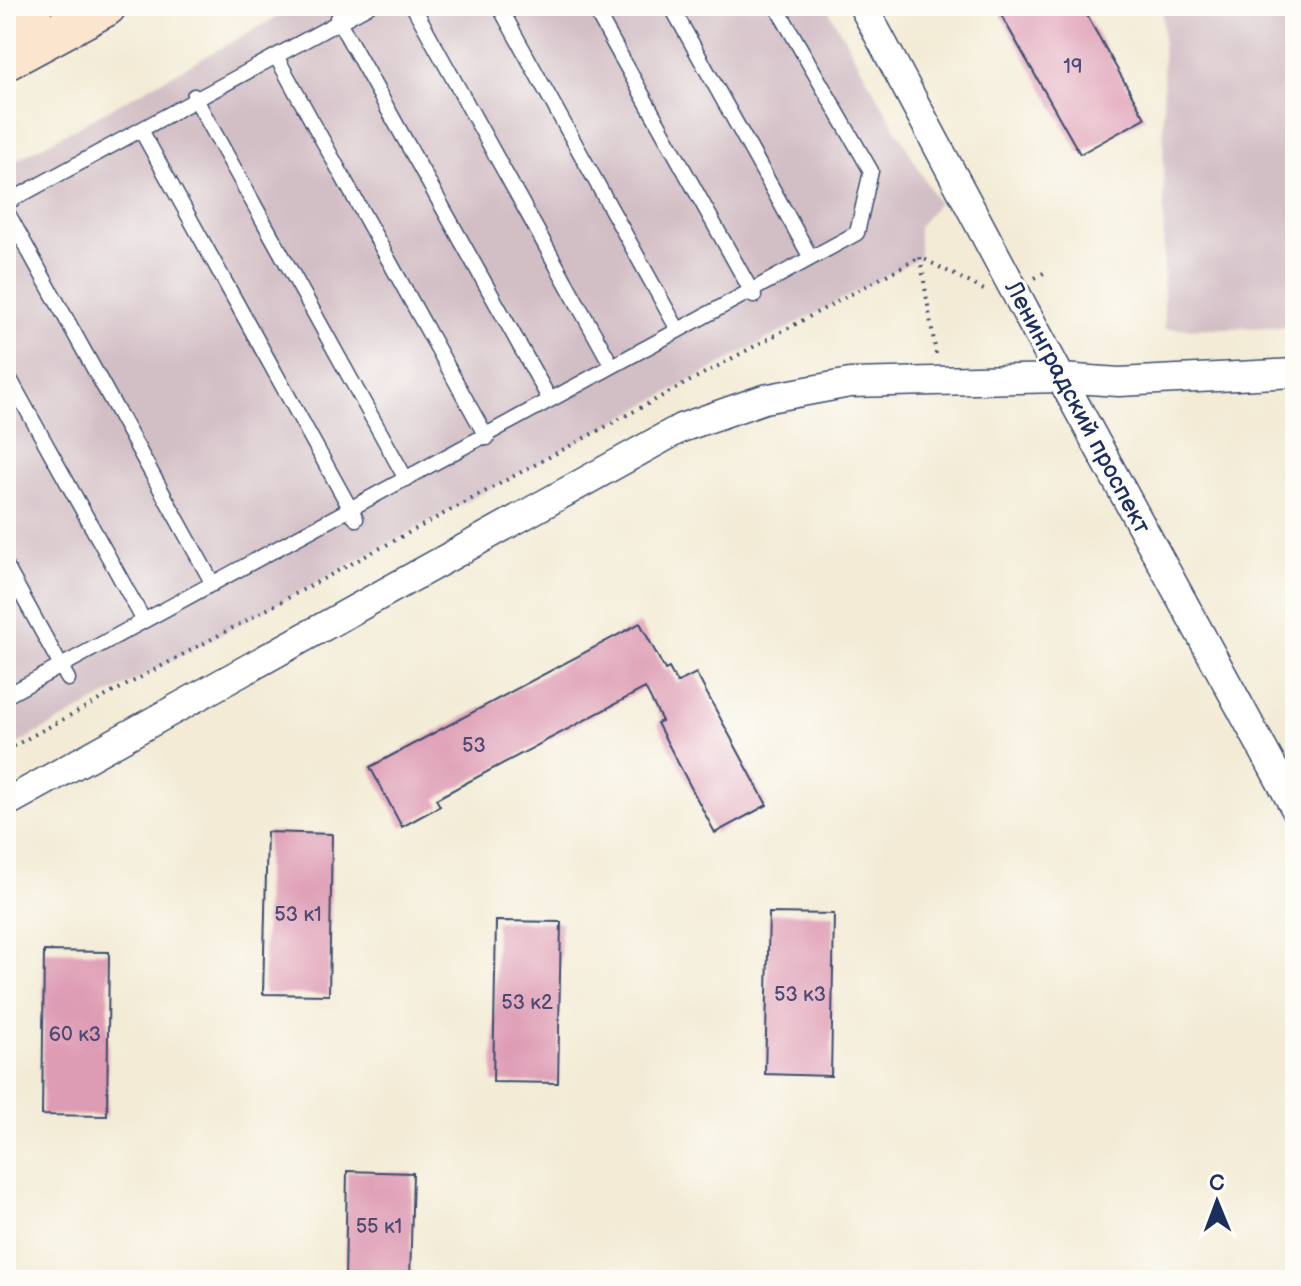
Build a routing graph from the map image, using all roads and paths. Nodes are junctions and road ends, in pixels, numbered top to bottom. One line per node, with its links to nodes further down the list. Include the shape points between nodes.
1 (32, 6): 10 (main road)
2 (368, 6): 11 (lane)
3 (413, 6): 24 (lane)
4 (499, 6): 23 (lane)
5 (593, 6): 22 (lane)
6 (671, 6): 19 (lane)
7 (776, 6): 19 (lane, via 871,171 857,233)
8 (863, 6): 21 (street, Ленинградский проспект)
9 (100, 7): 13 (main road)
10 (6, 20)
11 (338, 20): 12 (lane); 29 (lane)
12 (276, 56): 14 (lane); 30 (lane)
13 (6, 60)
14 (195, 98): 15 (lane); 31 (lane)
15 (141, 130): 16 (lane); 32 (lane)
16 (6, 203)
17 (6, 210): 34 (lane)
18 (920, 257): 21 (path, via 996,297); 28 (path); 38 (path)
19 (811, 258): 22 (lane)
20 (1047, 271): 21 (path)
21 (1014, 289): 27 (street, Ленинградский проспект)
22 (753, 294): 23 (lane)
23 (678, 330): 24 (lane)
24 (612, 366): 29 (lane)
25 (6, 372): 35 (lane)
26 (1295, 373): 27 (street, via 1119,382)
27 (1061, 378): 28 (street); 40 (street, Ленинградский проспект)
28 (940, 381): 39 (street, via 850,383 778,396 681,428)
29 (550, 400): 30 (lane)
30 (486, 436): 31 (lane)
31 (406, 479): 32 (lane)
32 (354, 514): 34 (lane)
33 (6, 566): 36 (lane)
34 (213, 584): 35 (lane)
35 (144, 621): 36 (lane)
36 (65, 672): 37 (lane)
37 (6, 696)
38 (6, 750)
39 (6, 803)
40 (1295, 808)

